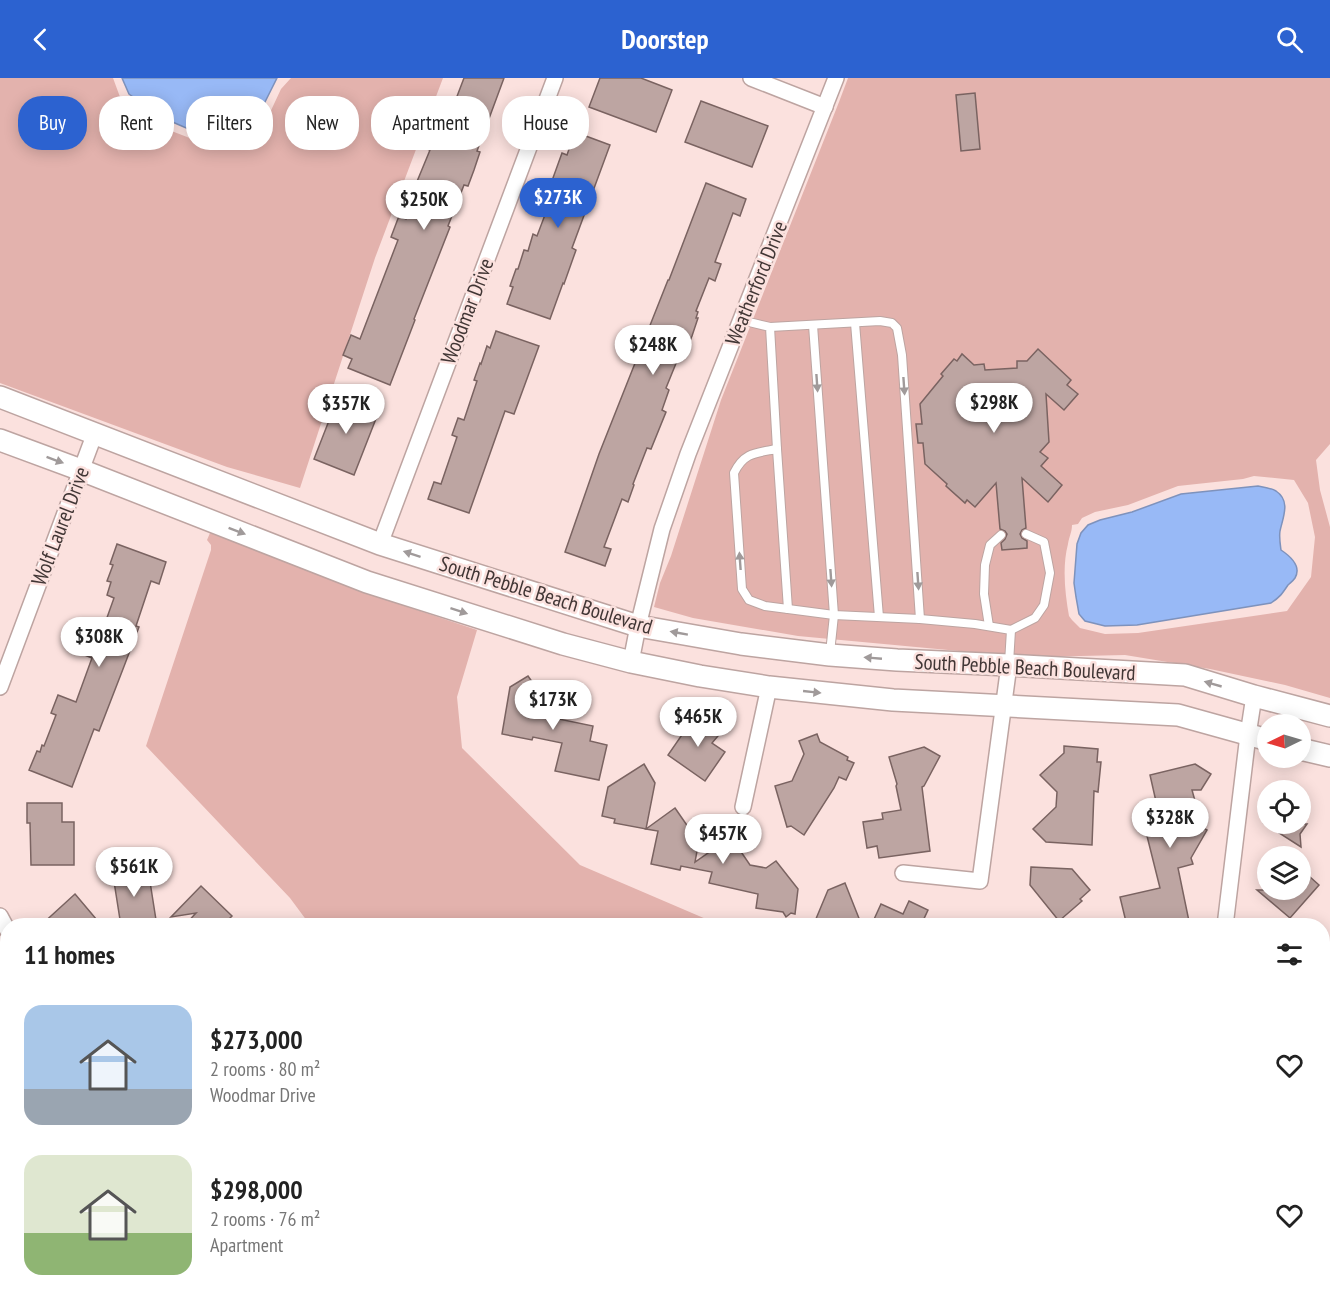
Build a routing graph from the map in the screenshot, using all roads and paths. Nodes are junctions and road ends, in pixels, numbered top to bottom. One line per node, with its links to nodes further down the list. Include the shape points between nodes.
1 (555, 78): 16 (street, Woodmar Drive)
2 (751, 78): 4 (street)
3 (836, 78): 4 (street, Weatherford Drive)
4 (825, 107): 5 (street, Weatherford Drive)
5 (741, 320): 8 (lane); 21 (street, Weatherford Drive, via 662,529)
6 (855, 323): 7 (lane); 19 (lane); 20 (lane, one-way to 20, via 880,321 897,328)
7 (813, 325): 8 (lane); 18 (lane, one-way to 18)
8 (770, 327): 12 (lane)
9 (0, 397): 10 (street, South Pebble Beach Boulevard)
10 (95, 433): 13 (street, Wolf Laurel Drive); 16 (street, South Pebble Beach Boulevard)
11 (0, 440): 13 (street, South Pebble Beach Boulevard, one-way to 13)
12 (777, 449): 17 (lane); 17 (lane, one-way to 12, via 749,600 742,590 734,473 750,455)
13 (81, 470): 25 (street, South Pebble Beach Boulevard, one-way to 25, via 367,582); 27 (street, Wolf Laurel Drive)
14 (1026, 534): 23 (lane, via 1044,542 1050,573 1044,605 1035,618)
15 (1001, 535): 22 (lane, via 990,545 985,566)
16 (380, 544): 21 (street, South Pebble Beach Boulevard, one-way to 16)
17 (788, 609): 18 (lane)
18 (834, 615): 19 (lane); 24 (lane)
19 (879, 617): 20 (lane)
20 (921, 619): 22 (lane)
21 (638, 626): 24 (street, South Pebble Beach Boulevard, one-way to 21); 25 (street, Weatherford Drive)
22 (989, 626): 23 (lane)
23 (1011, 630): 26 (lane)
24 (830, 655): 26 (street, South Pebble Beach Boulevard, one-way to 24)
25 (631, 662): 28 (street, South Pebble Beach Boulevard)
26 (1009, 665): 29 (street, South Pebble Beach Boulevard, one-way to 26, via 1185,675); 30 (street)
27 (0, 687)
28 (769, 687): 30 (street, South Pebble Beach Boulevard, one-way to 30, via 893,700); 37 (street)
29 (1254, 696): 31 (street, South Pebble Beach Boulevard); 32 (street)
30 (1003, 705): 33 (street, South Pebble Beach Boulevard, via 1178,715); 38 (street, via 980,881)
31 (1330, 716)
32 (1257, 728)
33 (1257, 738)
34 (1257, 744): 39 (street)
35 (1311, 752): 36 (street)
36 (1330, 756)
37 (743, 807)
38 (903, 873)
39 (1226, 918)

